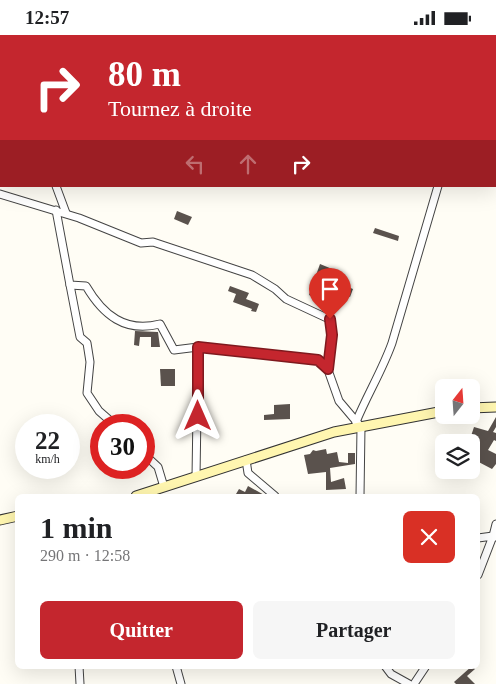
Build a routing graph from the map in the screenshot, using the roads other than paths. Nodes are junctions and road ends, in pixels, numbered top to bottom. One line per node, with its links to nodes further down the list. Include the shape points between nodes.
1 (56, 187): 5 (street)
2 (438, 187): 13 (street, via 392,343 383,368 366,398)
3 (0, 194): 4 (street)
4 (56, 210): 5 (street); 6 (street)
5 (66, 213): 8 (street, via 142,243 153,242 237,269 276,289 286,299 330,319 332,335)
6 (70, 285): 7 (street, via 86,286 103,310 127,325 144,328 160,324 174,350); 12 (street, via 80,337 87,343 90,362 87,393)
7 (198, 347): 8 (street, via 318,360); 16 (street)
8 (328, 369): 13 (street, via 339,401)
9 (496, 407): 10 (main road)
10 (480, 408)
11 (435, 412): 13 (main road)
12 (102, 414)
13 (358, 425): 14 (main road); 20 (street)
14 (246, 460): 16 (main road); 19 (street, via 248,473)
15 (155, 464): 17 (street)
16 (196, 477): 17 (main road)
17 (164, 487): 18 (main road)
18 (142, 494)
19 (273, 494)
20 (360, 494)
21 (15, 517): 22 (main road)
22 (0, 520)
23 (496, 524): 24 (street)
24 (494, 537): 25 (street); 26 (street)
25 (480, 538)
26 (480, 570)
27 (79, 669): 31 (street)
28 (177, 669): 32 (street)
29 (387, 669): 33 (street)
30 (424, 669): 34 (street)
31 (80, 684)
32 (181, 684)
33 (409, 684)
34 (414, 684)

